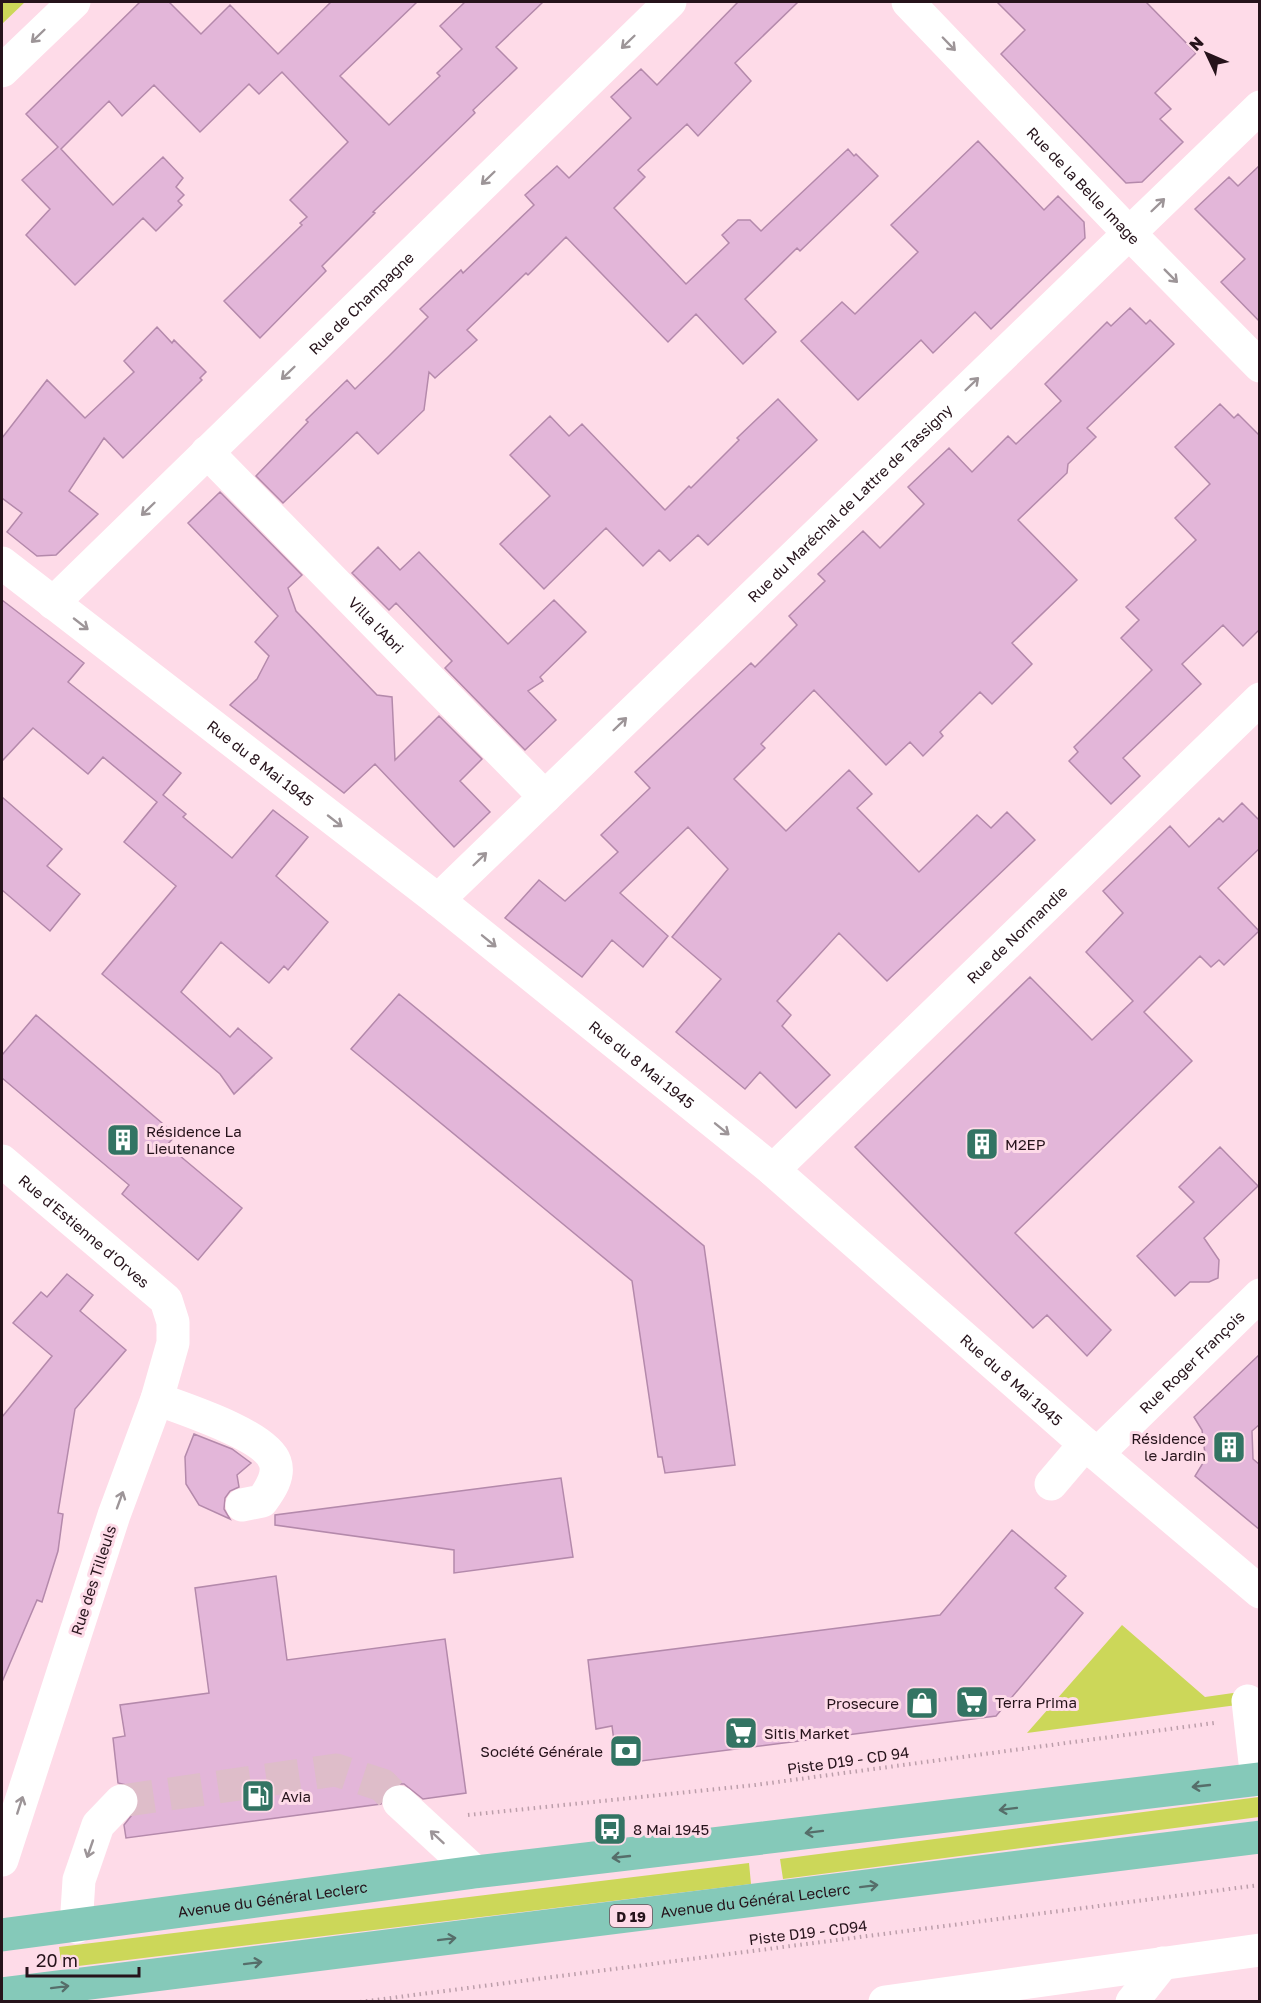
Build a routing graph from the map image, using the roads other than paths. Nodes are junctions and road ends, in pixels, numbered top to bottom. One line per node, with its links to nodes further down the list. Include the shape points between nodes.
1 (74, 2): 4 (street, one-way to 4)
2 (670, 2): 8 (street, Rue de Champagne, one-way to 8)
3 (908, 2): 6 (street, Rue de la Belle Image, one-way to 6)
4 (2, 71)
5 (1260, 107): 6 (street, Rue du Maréchal de Lattre de Tassigny, one-way to 5)
6 (1129, 233): 7 (street, Rue de la Belle Image, one-way to 7); 12 (street, Rue du Maréchal de Lattre de Tassigny, one-way to 6)
7 (1260, 366)
8 (207, 452): 10 (street, Rue de Champagne, one-way to 10); 12 (street, Villa l'Abri)
9 (2, 563): 10 (street, Rue du 8 Mai 1945)
10 (53, 603): 13 (street, Rue du 8 Mai 1945, one-way to 13)
11 (1260, 699): 15 (street, Rue de Normandie)
12 (544, 797): 13 (street, Rue du Maréchal de Lattre de Tassigny, one-way to 12)
13 (438, 900): 15 (street, Rue du 8 Mai 1945, one-way to 15)
14 (2, 1161): 17 (street, Rue d'Estienne d'Orves)
15 (773, 1170): 19 (street, Rue du 8 Mai 1945)
16 (1260, 1295): 19 (street, Rue Roger François)
17 (166, 1300): 18 (street, Rue des Tilleuls, via 173,1322 173,1343)
18 (157, 1399): 21 (street, via 262,1443 276,1463 274,1484 262,1501); 28 (street, Rue des Tilleuls, one-way to 18, via 114,1515)
19 (1091, 1449): 20 (street, Rue Roger François); 22 (street, Rue du 8 Mai 1945)
20 (1051, 1484)
21 (242, 1505)
22 (1260, 1592)
23 (1249, 1710): 24 (street)
24 (1258, 1780): 29 (main road, Avenue du Général Leclerc, one-way to 29)
25 (121, 1801): 30 (street, one-way to 30, via 98,1825 94,1836 79,1880)
26 (399, 1802): 29 (street, one-way to 26)
27 (1260, 1837): 34 (main road, Avenue du Général Leclerc / D 19, one-way to 27)
28 (2, 1860)
29 (475, 1872): 30 (main road, Avenue du Général Leclerc)
30 (76, 1927): 31 (main road, Avenue du Général Leclerc)
31 (2, 1935)
32 (1260, 1950): 33 (street)
33 (1162, 1964): 35 (street); 36 (street)
34 (2, 1994)
35 (885, 2001)
36 (1132, 2001)

